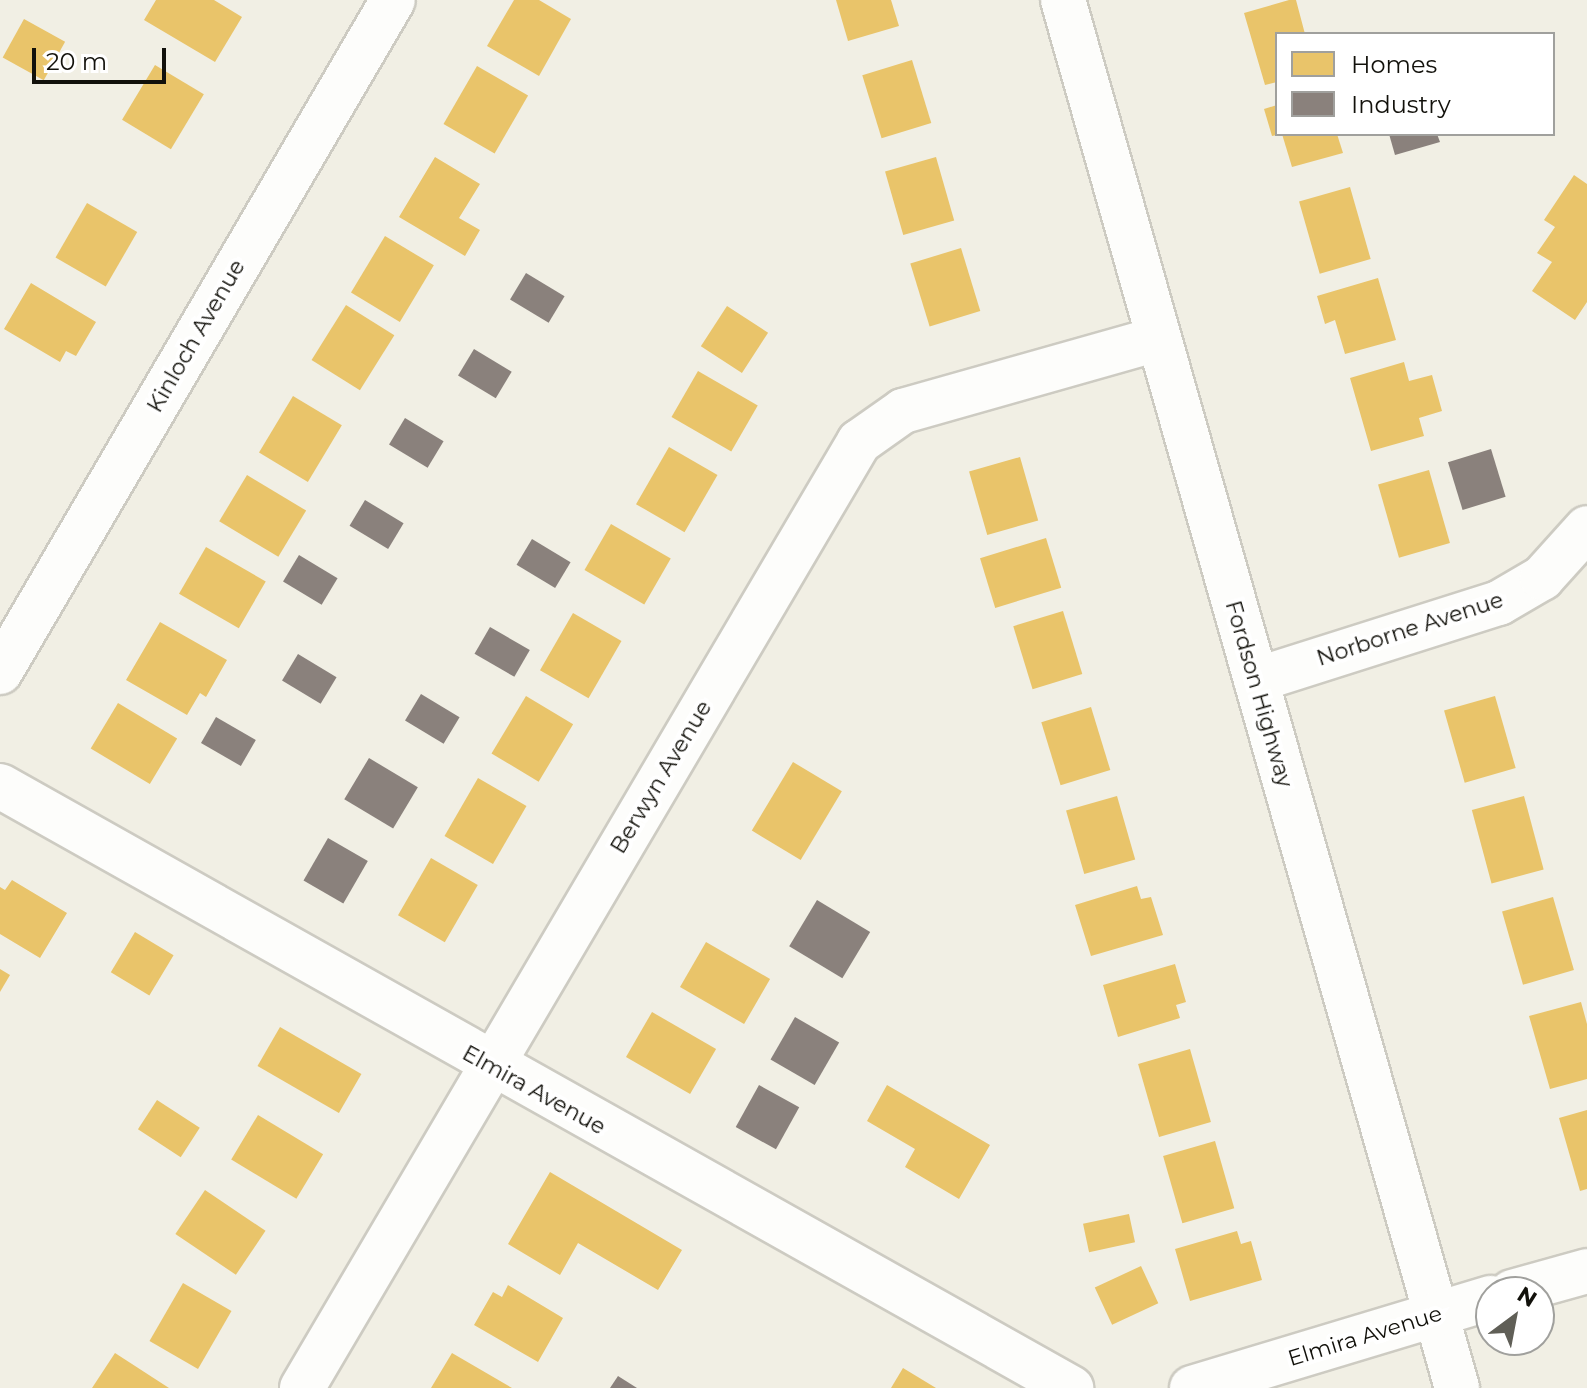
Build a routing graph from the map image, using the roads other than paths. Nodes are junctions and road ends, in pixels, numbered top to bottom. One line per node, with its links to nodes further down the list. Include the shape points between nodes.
1 (393, 0): 5 (street, Kinloch Avenue)
2 (1063, 0): 3 (street, Fordson Highway)
3 (1158, 339): 6 (street, Fordson Highway); 8 (street, Berwyn Avenue, via 903,411 859,442)
4 (1587, 528): 6 (street, Norborne Avenue, via 1542,578 1499,603)
5 (0, 672)
6 (1256, 680): 12 (street, Fordson Highway)
7 (0, 786): 8 (street, Elmira Avenue)
8 (491, 1065): 13 (street, Berwyn Avenue); 14 (street, Elmira Avenue)
9 (1587, 1271): 10 (street)
10 (1555, 1280)
11 (1475, 1303): 12 (street, Elmira Avenue)
12 (1436, 1314): 15 (street, Elmira Avenue); 16 (street, Fordson Highway)
13 (302, 1388)
14 (1071, 1388)
15 (1192, 1388)
16 (1457, 1388)

